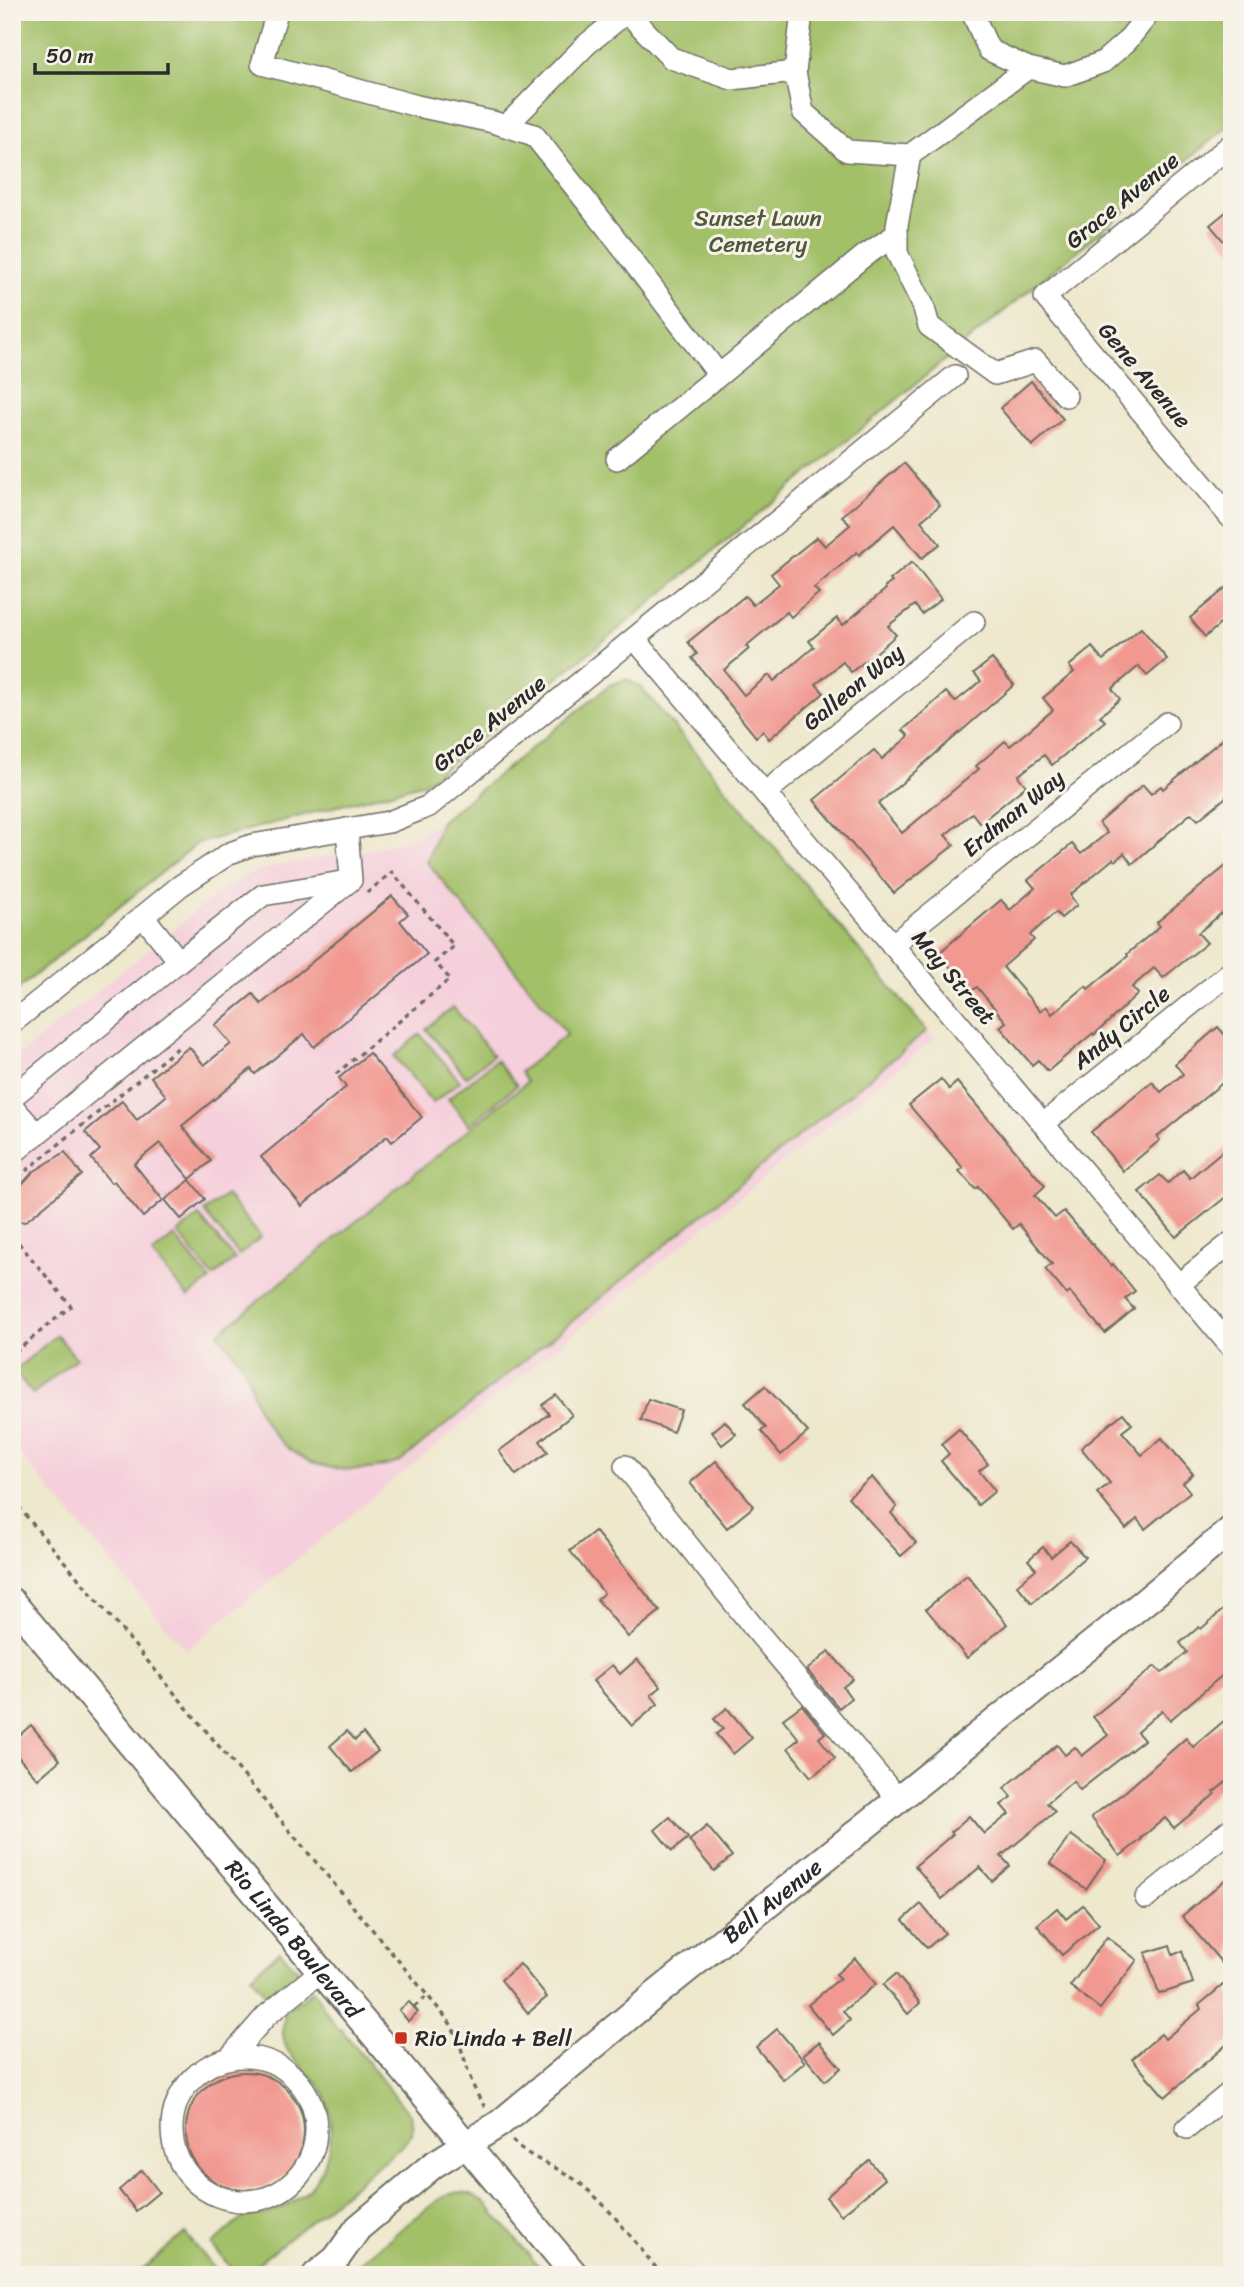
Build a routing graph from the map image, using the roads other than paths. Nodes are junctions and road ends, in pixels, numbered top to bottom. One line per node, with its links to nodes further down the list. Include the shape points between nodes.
1 (277, 12): 8 (street, via 262,64)
2 (627, 12): 7 (street, via 671,58 732,79); 8 (street, via 587,44)
3 (804, 12): 7 (street)
4 (972, 12): 6 (street, via 989,50)
5 (1150, 12): 6 (street, via 1128,41 1103,62 1065,76)
6 (1028, 68): 10 (street)
7 (795, 72): 10 (street, via 803,112 847,151)
8 (506, 127): 13 (street, via 534,135)
9 (1232, 144): 12 (street, Grace Avenue)
10 (910, 155): 11 (street)
11 (897, 234): 13 (street); 15 (street, via 897,253 929,326 995,374 1036,361)
12 (1045, 297): 17 (street, Gene Avenue)
13 (719, 375): 16 (street)
14 (955, 376): 19 (street, Grace Avenue)
15 (1066, 396)
16 (617, 459)
17 (1232, 519)
18 (974, 622): 21 (street, Galleon Way)
19 (635, 639): 21 (street, May Street); 22 (street, Grace Avenue, via 429,806 389,822)
20 (1167, 723): 25 (street, Erdman Way)
21 (765, 793): 25 (street, May Street)
22 (347, 829): 23 (street); 24 (street, Grace Avenue, via 230,853)
23 (355, 890): 26 (street, via 263,895); 32 (street)
24 (142, 916): 26 (street); 28 (street, Grace Avenue)
25 (892, 945): 31 (street, May Street)
26 (179, 961): 29 (street)
27 (1232, 971): 31 (street, Andy Circle)
28 (12, 1023)
29 (12, 1097)
30 (12, 1106): 32 (street)
31 (1043, 1124): 35 (street, May Street)
32 (37, 1134): 33 (street)
33 (12, 1154)
34 (1232, 1242): 35 (street)
35 (1178, 1285): 36 (street, May Street)
36 (1232, 1348)
37 (625, 1466): 40 (street)
38 (1232, 1529): 40 (main road, Bell Avenue)
39 (12, 1602): 43 (main road, Rio Linda Boulevard)
40 (898, 1799): 47 (main road, Bell Avenue, via 499,2124)
41 (1232, 1828): 42 (street)
42 (1146, 1898)
43 (321, 1971): 44 (street, via 266,2016); 47 (main road, Rio Linda Boulevard)
44 (230, 2057): 44 (street, via 204,2068 184,2088 173,2115 173,2143 183,2169 203,2189 229,2200 258,2200 284,2190 304,2169 316,2143 316,2115 305,2089 285,2068 259,2058)
45 (1232, 2091): 46 (street)
46 (1188, 2128)
47 (466, 2144): 48 (main road, Bell Avenue, via 433,2165 358,2228 336,2259); 49 (main road, Rio Linda Boulevard)
48 (316, 2275)
49 (575, 2275)

